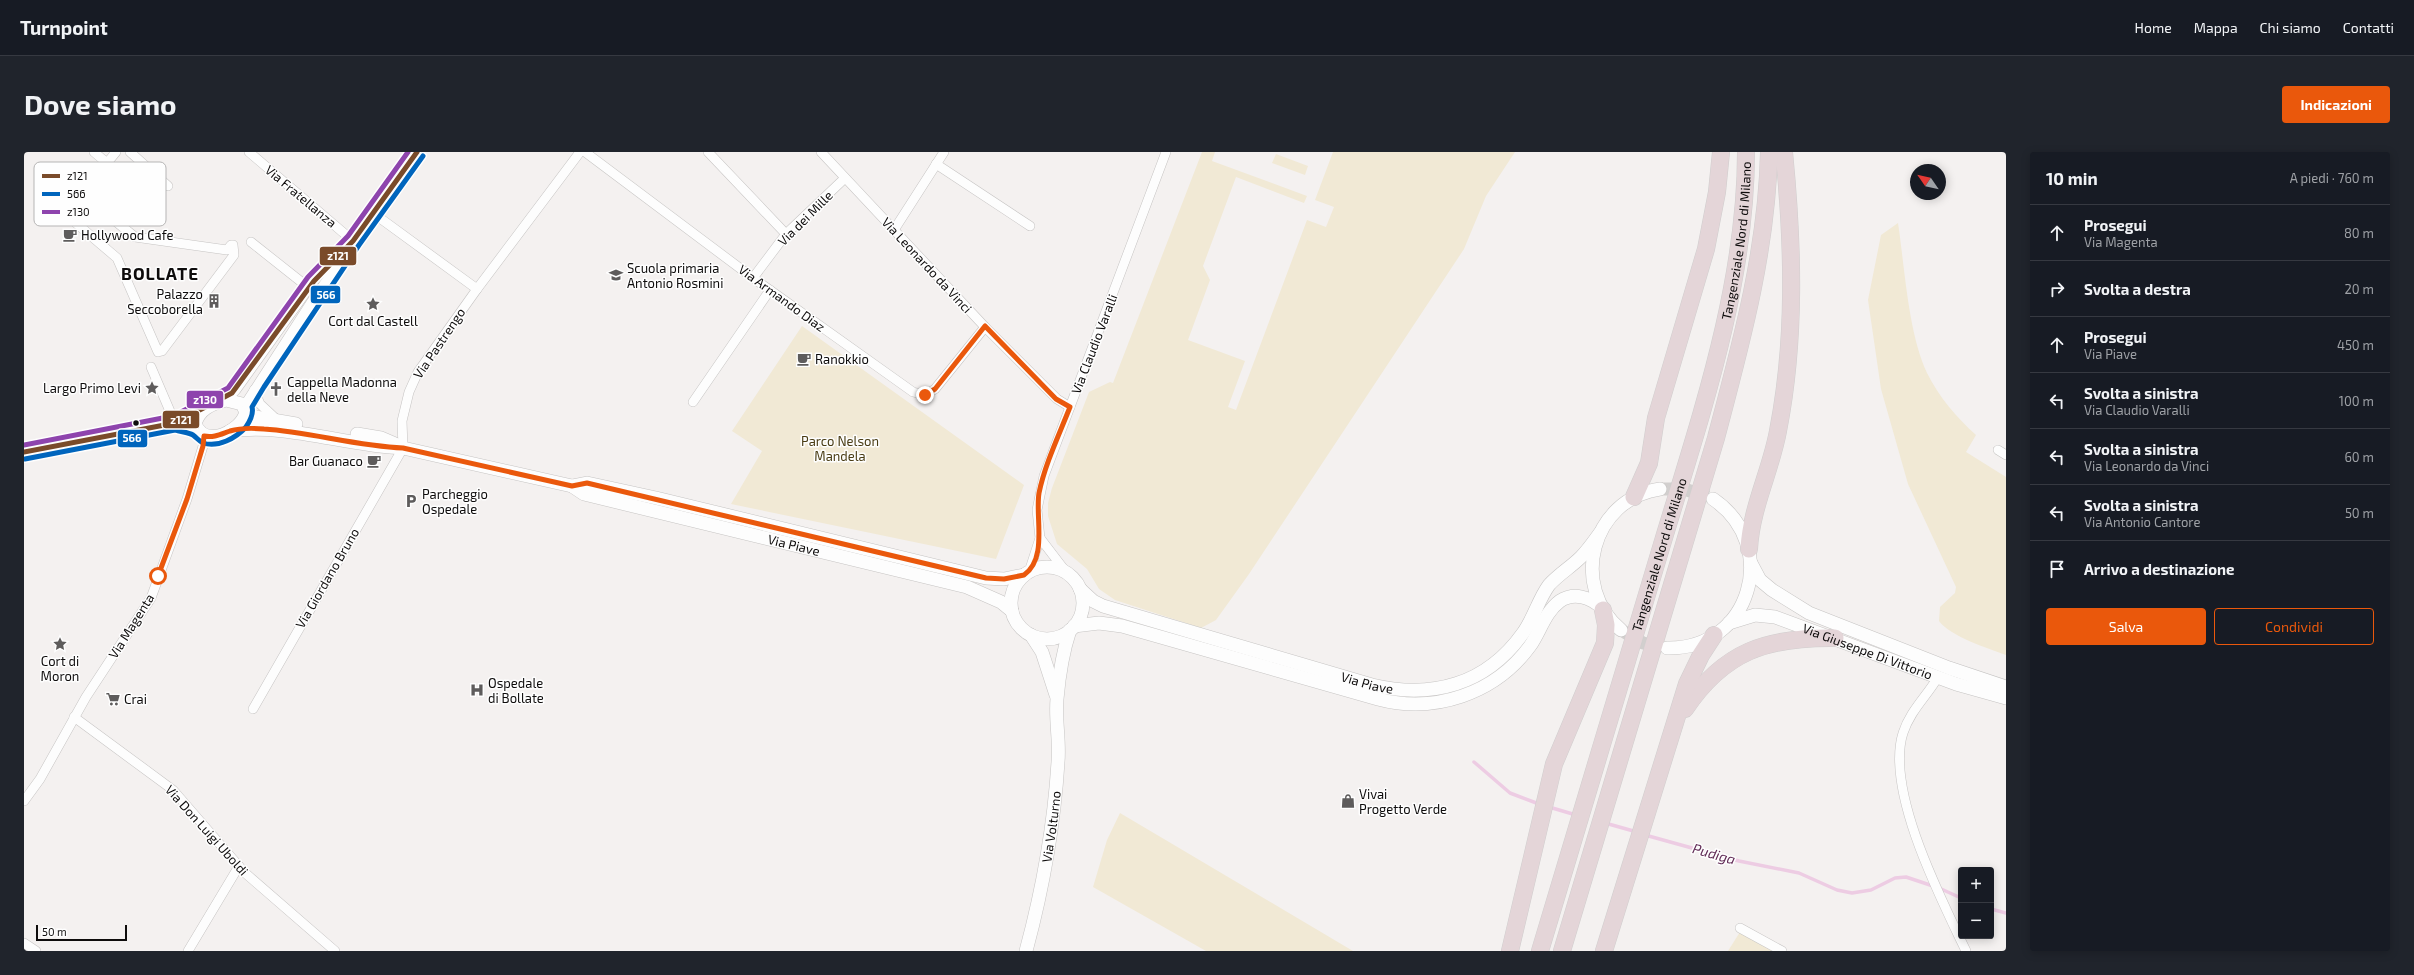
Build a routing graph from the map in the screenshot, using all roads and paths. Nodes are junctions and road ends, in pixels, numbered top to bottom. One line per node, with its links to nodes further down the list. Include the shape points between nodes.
1 (94, 152): 16 (street)
2 (116, 152): 17 (street)
3 (130, 152): 18 (street)
4 (249, 152): 28 (street, Via Fratellanza)
5 (417, 152): 21 (street)
6 (580, 152): 32 (street, Via Pastrengo)
7 (585, 152): 30 (street, Via Armando Diaz)
8 (708, 152): 26 (street)
9 (821, 152): 20 (street, Via Leonardo da Vinci)
10 (944, 152): 19 (street)
11 (1166, 152): 39 (street, Via Claudio Varalli)
12 (1721, 152): 50 (highway, via 1717,192 1704,256 1656,418 1649,463)
13 (1746, 152): 83 (highway, Tangenziale Nord di Milano, via 1740,236 1710,379)
14 (1769, 152): 84 (highway, Tangenziale Nord di Milano, via 1761,238 1740,345 1716,438)
15 (1784, 152): 54 (highway, via 1791,230 1792,278 1787,364 1778,432 1751,527)
16 (106, 162)
17 (108, 162)
18 (141, 162)
19 (936, 164): 24 (street); 25 (street)
20 (845, 178): 25 (street, Via Leonardo da Vinci); 26 (street, Via dei Mille)
21 (373, 213): 28 (street); 32 (street)
22 (79, 226): 27 (street, via 117,258 158,352 165,349 230,260 234,254 233,246 227,250)
23 (121, 226): 27 (street)
24 (1030, 226)
25 (894, 230): 34 (street, Via Leonardo da Vinci)
26 (786, 234): 30 (street, Via dei Mille)
27 (135, 237)
28 (353, 241): 31 (street); 36 (street)
29 (251, 242): 31 (street)
30 (753, 278): 33 (street, Via Armando Diaz)
31 (309, 288): 37 (street, via 236,390)
32 (477, 289): 46 (street, Via Pastrengo, via 413,381 402,421)
33 (770, 290): 34 (street, Via Armando Diaz, via 913,392 925,395 935,389); 38 (street)
34 (985, 326): 39 (street, Via Leonardo da Vinci, via 1056,399)
35 (151, 366): 43 (street)
36 (254, 390): 40 (street); 42 (street, via 260,404)
37 (226, 400): 40 (street, via 234,400); 41 (street, via 210,405)
38 (693, 402)
39 (1070, 407): 53 (street, Via Claudio Varalli, via 1039,494)
40 (245, 409): 42 (street, Via Piave, via 255,417); 44 (street, via 242,421)
41 (201, 412): 43 (street); 45 (street, via 195,424)
42 (278, 421): 46 (street, Via Piave, via 381,438)
43 (175, 423): 45 (street); 47 (street)
44 (230, 431): 45 (street, via 215,436); 46 (street, Via Piave, via 263,429 379,447)
45 (201, 433): 72 (street, Via Magenta, via 203,446 187,499 150,598)
46 (403, 448): 48 (street, Via Piave); 71 (street, Via Giordano Bruno)
47 (24, 452)
48 (572, 486): 56 (street, Via Piave, via 587,483 986,578 1004,579); 59 (street, Via Piave, via 584,494 967,587 1001,602)
49 (1660, 489): 50 (street)
50 (1634, 497): 52 (street, via 1613,513)
51 (1713, 499): 54 (street, Via Giuseppe Di Vittorio, via 1737,523)
52 (1600, 532): 57 (street, Via Piave, via 1581,558 1549,586 1523,633 1508,652 1475,676 1435,690 1409,692 1372,685 1103,606); 58 (street, via 1592,554 1591,572 1593,586)
53 (1040, 538): 55 (street); 56 (street, Via Claudio Varalli)
54 (1750, 556): 60 (street, via 1750,580 1746,595); 68 (street, Via Giuseppe Di Vittorio, via 1760,580 1782,599 1809,613 1948,668)
55 (1066, 572): 56 (street, via 1050,567); 57 (street)
56 (1027, 573): 59 (street, via 1017,582 1013,591)
57 (1080, 589): 61 (street, via 1080,616)
58 (1602, 609): 61 (street, Via Piave, via 1586,598 1577,596 1565,599 1551,609 1528,648 1504,673 1466,695 1422,705 1392,703 1122,626 1099,623); 62 (street); 82 (highway, via 1606,634 1602,654 1563,740 1547,790)
59 (1012, 611): 63 (street, via 1019,625)
60 (1729, 623): 64 (street); 65 (street, Via Giuseppe Di Vittorio, via 1747,616 1767,615)
61 (1072, 628): 63 (street, via 1060,636 1050,638); 70 (street, Via Volturno, via 1065,645)
62 (1621, 630)
63 (1031, 635): 70 (street, Via Volturno, via 1042,652)
64 (1714, 635): 66 (street, via 1695,644); 73 (highway, via 1692,672)
65 (1835, 638): 67 (street, Via Giuseppe Di Vittorio); 73 (highway, via 1780,640 1735,658 1697,691)
66 (1667, 648)
67 (1938, 677): 69 (street, Via Giuseppe Di Vittorio); 87 (street, via 1906,726 1900,754 1900,771 1930,875)
68 (2006, 687)
69 (2006, 698)
70 (1057, 699): 81 (street, Via Volturno, via 1059,758 1054,817 1037,910)
71 (253, 709)
72 (74, 717): 74 (street, Via Magenta, via 40,779); 75 (street, Via Don Luigi Uboldi, via 173,790)
73 (1674, 724): 85 (highway)
74 (24, 801)
75 (239, 866): 78 (street, Via Don Luigi Uboldi); 80 (street)
76 (1740, 928): 86 (street)
77 (24, 944): 79 (street)
78 (329, 949)
79 (36, 951)
80 (188, 951)
81 (1026, 951)
82 (1510, 951)
83 (1540, 951)
84 (1562, 951)
85 (1604, 951)
86 (1782, 951)
87 (1966, 951)

